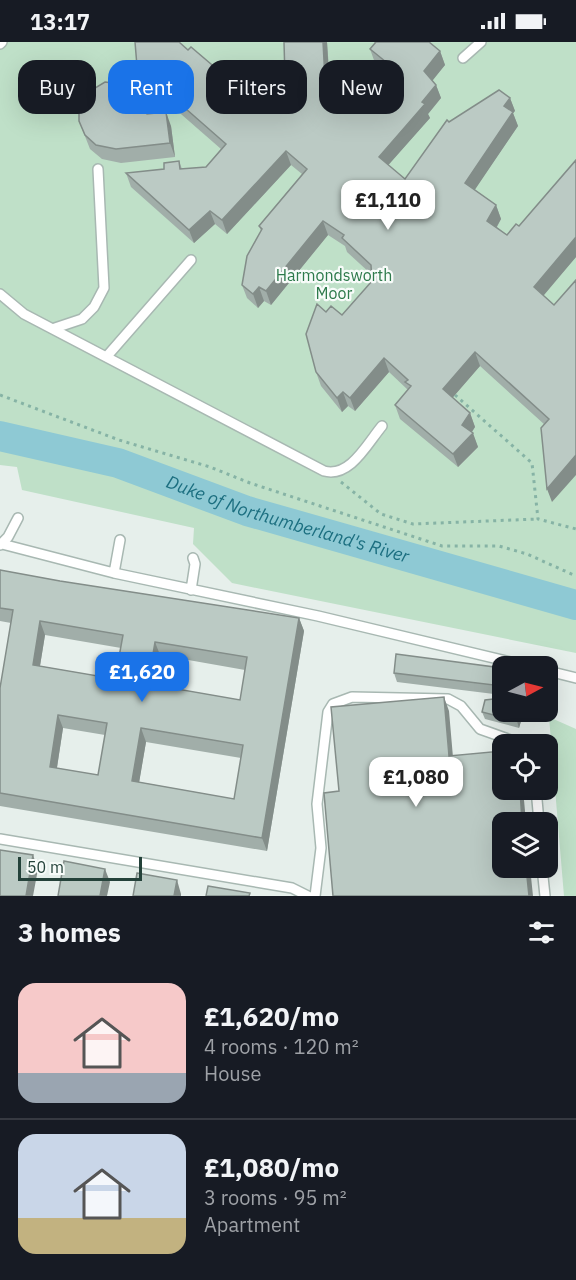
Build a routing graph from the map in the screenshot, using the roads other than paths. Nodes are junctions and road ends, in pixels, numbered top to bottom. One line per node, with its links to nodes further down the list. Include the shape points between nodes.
1 (481, 42): 2 (lane)
2 (463, 58)
3 (98, 169): 6 (lane, via 104,288 100,299 82,318)
4 (191, 260): 7 (lane)
5 (0, 294): 6 (lane, via 24,314)
6 (55, 328): 7 (lane)
7 (108, 356): 8 (lane, via 331,473 349,465)
8 (382, 426)
9 (18, 518): 11 (lane)
10 (120, 540): 13 (lane)
11 (1, 544): 13 (lane)
12 (193, 558): 14 (lane)
13 (114, 573): 14 (lane)
14 (191, 590): 15 (lane)
15 (492, 658)
16 (558, 674): 17 (lane)
17 (576, 678)
18 (492, 735): 22 (lane, via 448,699 352,697 333,704 328,712 316,804 321,848)
19 (0, 839): 21 (lane, via 292,888)
20 (543, 878): 23 (lane)
21 (308, 896)
22 (315, 896)
23 (544, 896)

